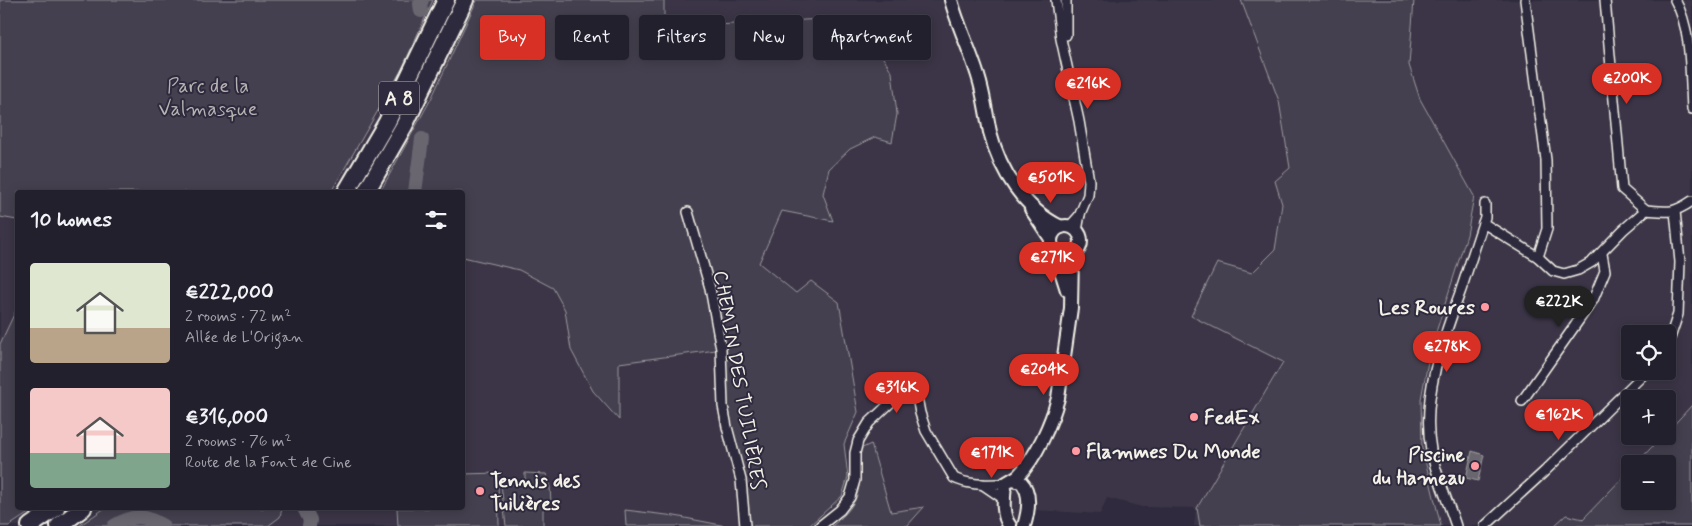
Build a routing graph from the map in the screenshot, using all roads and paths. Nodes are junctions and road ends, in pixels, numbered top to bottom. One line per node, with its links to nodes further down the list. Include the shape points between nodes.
1 (446, 0): 11 (highway, A 8, via 387,122)
2 (465, 0): 12 (highway, A 8, via 404,126)
3 (951, 0): 14 (main road, via 978,76 996,150 1007,174)
4 (1056, 0): 9 (street)
5 (1066, 0): 9 (street)
6 (1525, 0): 25 (street, via 1546,160 1547,229)
7 (1605, 0): 16 (street, via 1622,189)
8 (1675, 0): 10 (street, via 1682,12 1689,50)
9 (1067, 65): 20 (street, via 1089,181 1088,195 1080,214)
10 (1692, 110)
11 (347, 190)
12 (367, 190)
13 (1692, 201): 17 (street)
14 (1028, 203): 20 (main road, via 1050,222); 21 (main road)
15 (1485, 204): 19 (street)
16 (1646, 210): 17 (street); 23 (street)
17 (1675, 211): 27 (street, via 1680,262 1678,314)
18 (688, 212): 40 (street, CHEMIN DES TUILIÈRES, via 710,288 721,349 726,427 741,480)
19 (1484, 222): 25 (street); 43 (street, via 1451,318 1431,395 1431,450)
20 (1069, 228): 21 (main road, via 1054,232); 24 (main road, via 1081,239)
21 (1051, 239): 22 (main road)
22 (1056, 252): 24 (main road); 26 (main road)
23 (1602, 254): 25 (street, via 1578,270 1564,274 1553,271); 29 (street, via 1605,271 1593,300)
24 (1072, 255): 26 (main road)
25 (1538, 258)
26 (1071, 308): 30 (main road, via 1056,405)
27 (1674, 325)
28 (1638, 380): 44 (street)
29 (1522, 401)
30 (1032, 459): 31 (main road, via 1018,476); 33 (main road)
31 (1008, 482): 32 (street); 33 (main road, via 1022,482); 34 (main road)
32 (982, 484): 34 (street); 41 (street, via 954,478 926,431 917,397 903,391 869,423 858,440 855,480 850,497)
33 (1026, 489): 37 (main road, via 1028,514)
34 (1004, 499): 42 (main road, via 1005,518)
35 (53, 510): 38 (highway)
36 (80, 510): 39 (highway)
37 (1023, 525)
38 (30, 526)
39 (59, 526)
40 (745, 526)
41 (820, 526)
42 (1010, 526)
43 (1456, 526)
44 (1485, 526)

